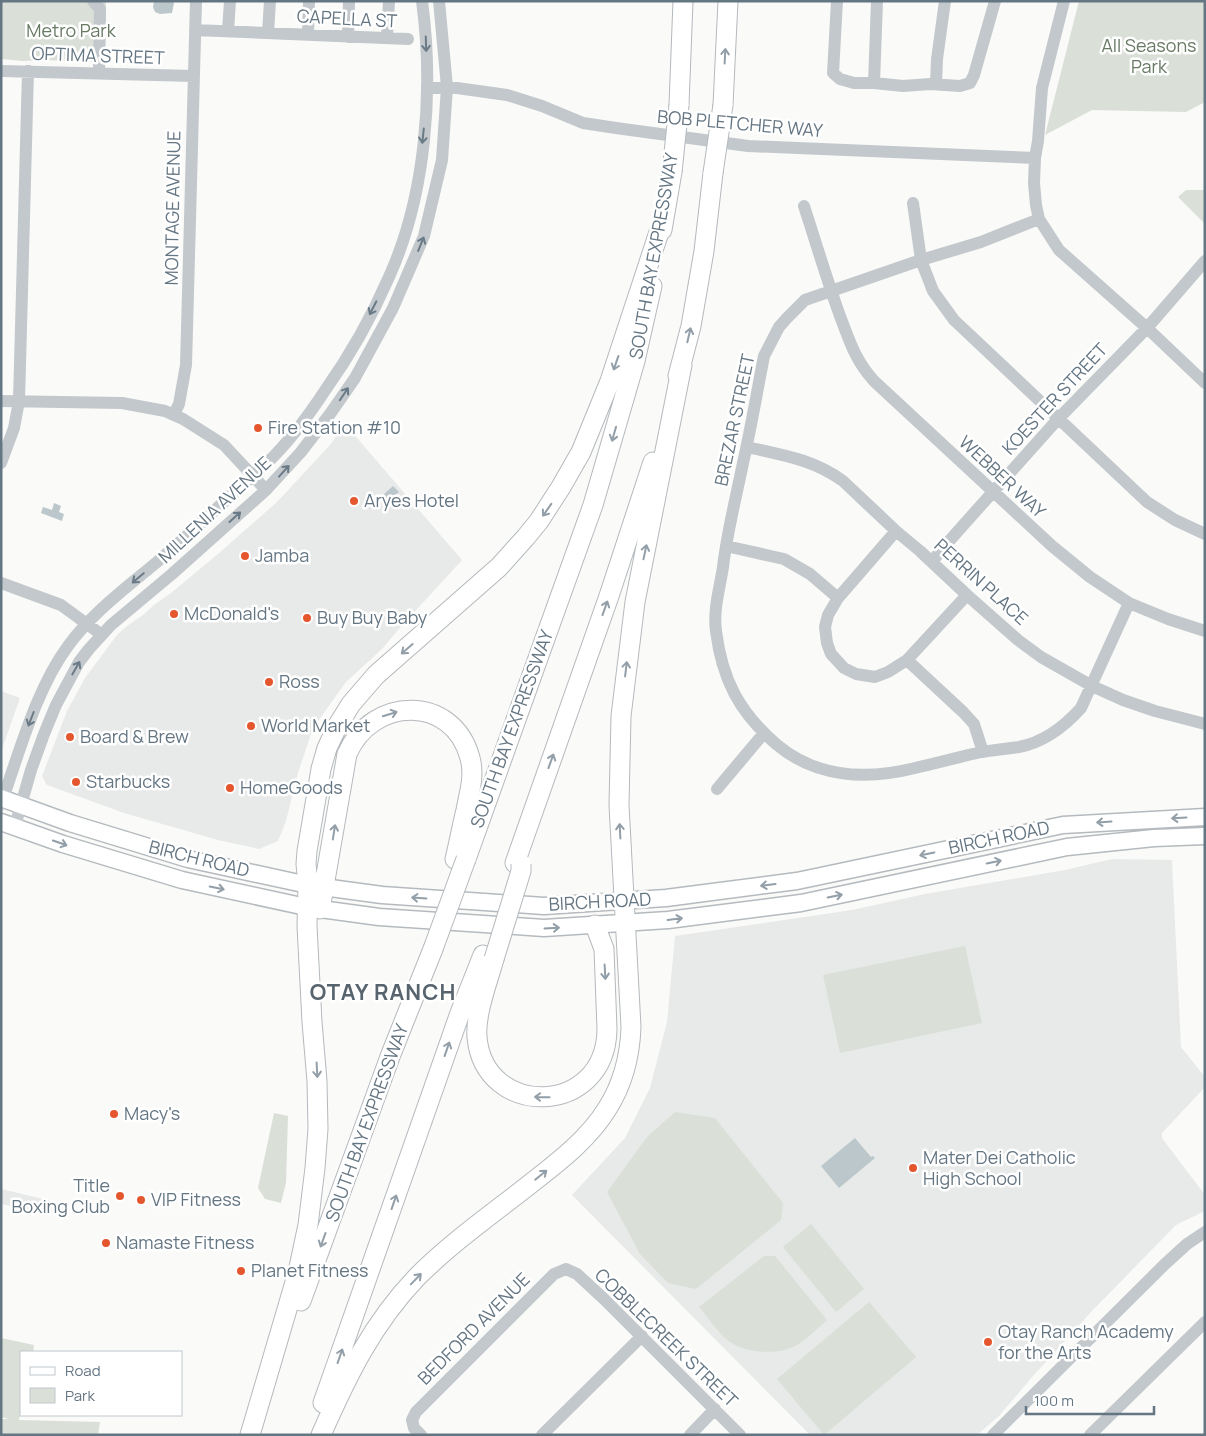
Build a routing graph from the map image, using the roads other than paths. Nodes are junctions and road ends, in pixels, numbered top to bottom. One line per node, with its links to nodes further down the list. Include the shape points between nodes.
1 (93, 1): 26 (street, via 100,9)
2 (196, 1): 17 (street, MONTAGE AVENUE)
3 (230, 1): 18 (street)
4 (270, 1): 19 (street)
5 (309, 1): 20 (street)
6 (349, 1): 21 (street)
7 (389, 1): 22 (street)
8 (422, 1): 31 (street, MILLENIA AVENUE, one-way to 31)
9 (440, 1): 30 (street, MILLENIA AVENUE)
10 (683, 1): 35 (highway, SOUTH BAY EXPRESSWAY, bridge, via 678,105)
11 (728, 1): 43 (highway, one-way to 11, bridge, via 704,250 723,105)
12 (836, 1): 28 (street, via 833,73 854,83)
13 (877, 1): 28 (street)
14 (945, 1): 29 (street)
15 (995, 1): 29 (street, via 970,83 960,86)
16 (1064, 1): 32 (street, via 1042,88)
17 (195, 30): 18 (street, CAPELLA ST); 27 (street, MONTAGE AVENUE)
18 (228, 31): 19 (street, CAPELLA ST)
19 (268, 33): 20 (street, CAPELLA ST)
20 (308, 35): 21 (street, CAPELLA ST)
21 (348, 37): 22 (street, CAPELLA ST)
22 (387, 38): 23 (street, CAPELLA ST)
23 (408, 40)
24 (1, 71): 25 (street, OPTIMA STREET)
25 (28, 71): 26 (street, OPTIMA STREET); 46 (street)
26 (99, 73): 27 (street, OPTIMA STREET)
27 (194, 76): 47 (street, MONTAGE AVENUE, via 186,365)
28 (874, 83): 29 (street, via 903,86)
29 (936, 84)
30 (447, 87): 31 (street, BOB PLETCHER WAY); 32 (street, BOB PLETCHER WAY, via 507,95 584,123 748,146); 40 (street, MILLENIA AVENUE, one-way to 30, via 424,236 436,188 442,160)
31 (428, 88): 39 (street, MILLENIA AVENUE, one-way to 39, via 416,190)
32 (1035, 158): 36 (street, via 1034,184)
33 (913, 203): 37 (street)
34 (804, 206): 41 (street, WEBBER WAY)
35 (664, 217): 76 (highway, SOUTH BAY EXPRESSWAY, one-way to 76, via 640,342 604,468 580,541); 77 (highway, one-way to 77, via 610,381 580,452 558,493 513,552 367,684 338,725 327,748 319,779 307,851 306,864)
36 (1039, 219): 37 (street, BREZAR STREET, via 981,242); 42 (street, via 1059,250)
37 (921, 260): 41 (street, BREZAR STREET); 48 (street, via 933,291 954,320)
38 (1205, 261): 42 (street, KOESTER STREET)
39 (387, 282): 40 (street); 51 (street, MILLENIA AVENUE, one-way to 51, via 353,348 309,414 284,446)
40 (402, 288): 52 (street, MILLENIA AVENUE, one-way to 40, via 312,440 355,378)
41 (831, 291): 49 (street, BREZAR STREET, via 806,300 779,328 764,356); 53 (street, WEBBER WAY, via 855,355 865,371)
42 (1147, 328): 44 (street); 48 (street, KOESTER STREET)
43 (682, 365): 78 (highway, one-way to 43, via 619,804 624,687 635,602); 82 (highway, one-way to 43, bridge, via 521,871 519,857 609,596)
44 (1205, 383)
45 (1, 401): 46 (street)
46 (19, 401): 47 (street, via 122,403); 50 (street, via 14,428)
47 (174, 414): 51 (street, via 224,445)
48 (1058, 420): 53 (street, KOESTER STREET); 55 (street, via 1147,502)
49 (746, 447): 54 (street, PERRIN PLACE, via 805,461 829,471); 56 (street, BREZAR STREET)
50 (1, 464)
51 (253, 475): 52 (street); 62 (street, MILLENIA AVENUE, one-way to 62)
52 (266, 490): 64 (street, MILLENIA AVENUE, one-way to 52)
53 (993, 491): 57 (street, KOESTER STREET); 61 (street, WEBBER WAY, via 1079,570)
54 (896, 531): 57 (street, PERRIN PLACE); 60 (street)
55 (1205, 534)
56 (726, 546): 60 (street, via 784,559 810,574); 68 (street, BREZAR STREET, via 715,624 722,663 736,698)
57 (932, 562): 59 (street, PERRIN PLACE)
58 (1, 583): 62 (street, via 61,605)
59 (967, 595): 65 (street); 66 (street, PERRIN PLACE, via 1041,657)
60 (838, 598): 65 (street, via 825,627 832,654 844,668 856,674 876,677)
61 (1129, 603): 63 (street, WEBBER WAY); 66 (street, BREZAR STREET)
62 (86, 624): 64 (street); 71 (street, MILLENIA AVENUE, one-way to 71, via 66,649 41,694)
63 (1205, 631)
64 (102, 635): 72 (street, MILLENIA AVENUE, one-way to 64, via 56,705 79,662)
65 (907, 660): 69 (street, via 974,724)
66 (1092, 686): 67 (street, PERRIN PLACE, via 1138,706); 69 (street, BREZAR STREET, via 1081,708 1054,733 1021,746)
67 (1205, 724)
68 (764, 733): 69 (street, BREZAR STREET, via 799,759 825,769 860,776 894,774); 70 (street)
69 (983, 752)
70 (717, 789)
71 (2, 800): 72 (main road, BIRCH ROAD)
72 (21, 806): 74 (street, MILLENIA AVENUE); 77 (main road, BIRCH ROAD, via 188,859)
73 (1205, 816): 78 (main road, BIRCH ROAD, one-way to 78, via 1063,825 797,881)
74 (8, 824): 79 (main road, BIRCH ROAD, one-way to 79, via 182,880)
75 (1205, 836): 80 (main road, BIRCH ROAD, one-way to 75, via 801,903 1067,847)
76 (460, 860): 77 (highway, one-way to 76, via 354,741 369,724 396,712 418,711 438,718 456,731 468,750 472,781); 88 (highway, SOUTH BAY EXPRESSWAY, one-way to 88, bridge, via 434,945)
77 (315, 886): 78 (main road, BIRCH ROAD, one-way to 77, via 544,906 382,895); 79 (highway)
78 (625, 901): 80 (highway)
79 (313, 908): 81 (main road, BIRCH ROAD, one-way to 81, via 379,917 544,928); 88 (highway, one-way to 88, via 312,1022 317,1081 314,1177 298,1272)
80 (626, 924): 81 (main road, BIRCH ROAD); 90 (highway, one-way to 80, via 361,1352 404,1292 444,1252 571,1151 606,1111 622,1079 631,1037)
81 (595, 925): 82 (highway, one-way to 82, via 604,949 607,1042 601,1061 592,1074 575,1088 561,1094 538,1097 516,1092 497,1078 483,1060 477,1022)
82 (489, 957): 89 (highway, one-way to 82, via 457,1022)
83 (1205, 1232): 95 (street, via 1164,1265)
84 (566, 1269): 86 (street, COBBLECREEK STREET, via 577,1274); 91 (street, BEDFORD AVENUE, via 554,1274 416,1412 412,1420)
85 (1205, 1322): 96 (street)
86 (642, 1336): 87 (street, COBBLECREEK STREET); 92 (street)
87 (715, 1409): 93 (street); 94 (street, COBBLECREEK STREET)
88 (251, 1435)
89 (312, 1435)
90 (321, 1435)
91 (421, 1435)
92 (542, 1435)
93 (690, 1435)
94 (740, 1435)
95 (993, 1435)
96 (1090, 1435)

